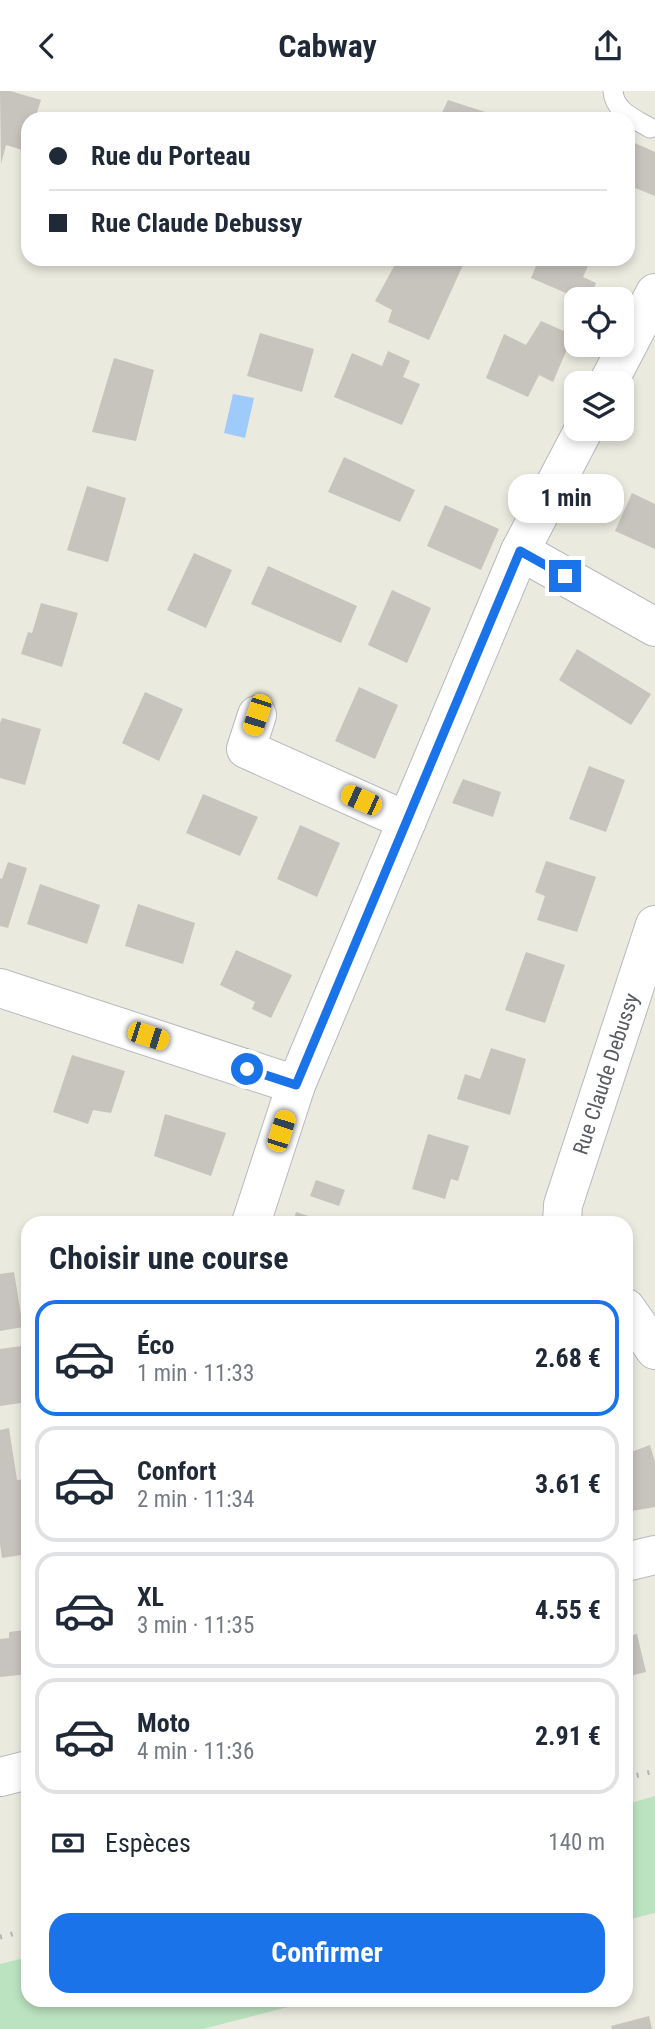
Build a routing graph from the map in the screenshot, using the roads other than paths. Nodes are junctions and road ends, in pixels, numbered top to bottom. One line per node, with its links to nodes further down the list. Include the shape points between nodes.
1 (613, 91): 2 (lane, via 613,99)
2 (625, 112)
3 (635, 118): 4 (lane)
4 (650, 128)
5 (655, 293): 6 (street)
6 (614, 371)
7 (578, 441): 8 (street)
8 (520, 551): 9 (street); 11 (street)
9 (655, 627)
10 (257, 715): 11 (street, via 246,749)
11 (407, 821): 14 (street)
12 (655, 925): 16 (street, Rue Claude Debussy)
13 (0, 988): 14 (street)
14 (296, 1085): 15 (street)
15 (253, 1216)
16 (562, 1216)
17 (633, 1318): 18 (street)
18 (655, 1350)
19 (655, 1555): 20 (street)
20 (633, 1560)
21 (21, 1772): 22 (street)
22 (0, 1777)

